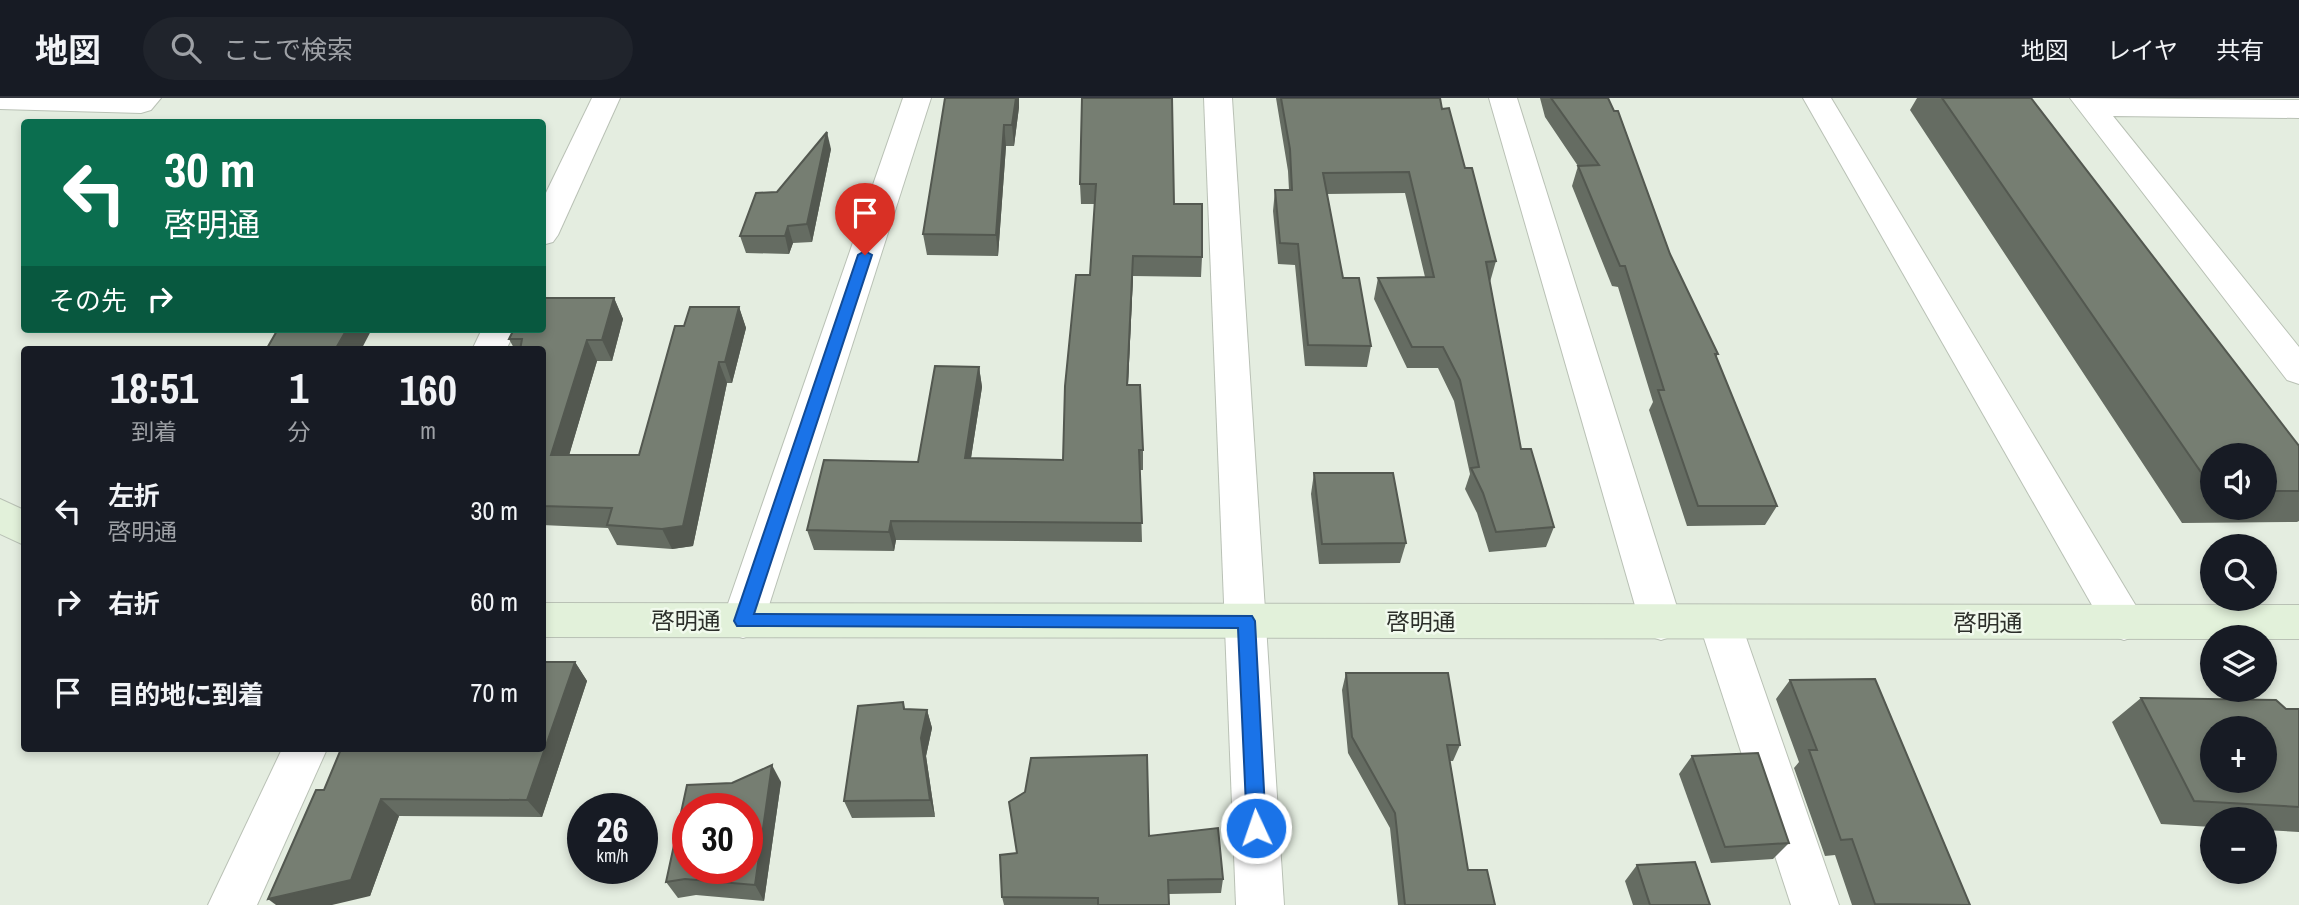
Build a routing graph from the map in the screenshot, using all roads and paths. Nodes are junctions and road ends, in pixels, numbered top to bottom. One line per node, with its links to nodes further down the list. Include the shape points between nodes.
1 (147, 98): 7 (street, via 141,104)
2 (606, 98): 10 (street)
3 (917, 98): 15 (street)
4 (1218, 98): 16 (street)
5 (1503, 98): 19 (street)
6 (1817, 98): 17 (street)
7 (0, 100)
8 (2088, 103): 9 (street); 11 (street)
9 (2299, 109)
10 (546, 226)
11 (2299, 370)
12 (0, 514): 13 (street)
13 (21, 528)
14 (546, 620): 15 (street, 啓明通)
15 (743, 621): 16 (street, 啓明通)
16 (1246, 621): 19 (street, 啓明通); 23 (street)
17 (2124, 622): 18 (street, 啓明通); 20 (street, 啓明通)
18 (2299, 622)
19 (1661, 623): 20 (street, 啓明通)
20 (1720, 623): 24 (street)
21 (303, 752): 22 (street)
22 (232, 905)
23 (1260, 905)
24 (1815, 905)

